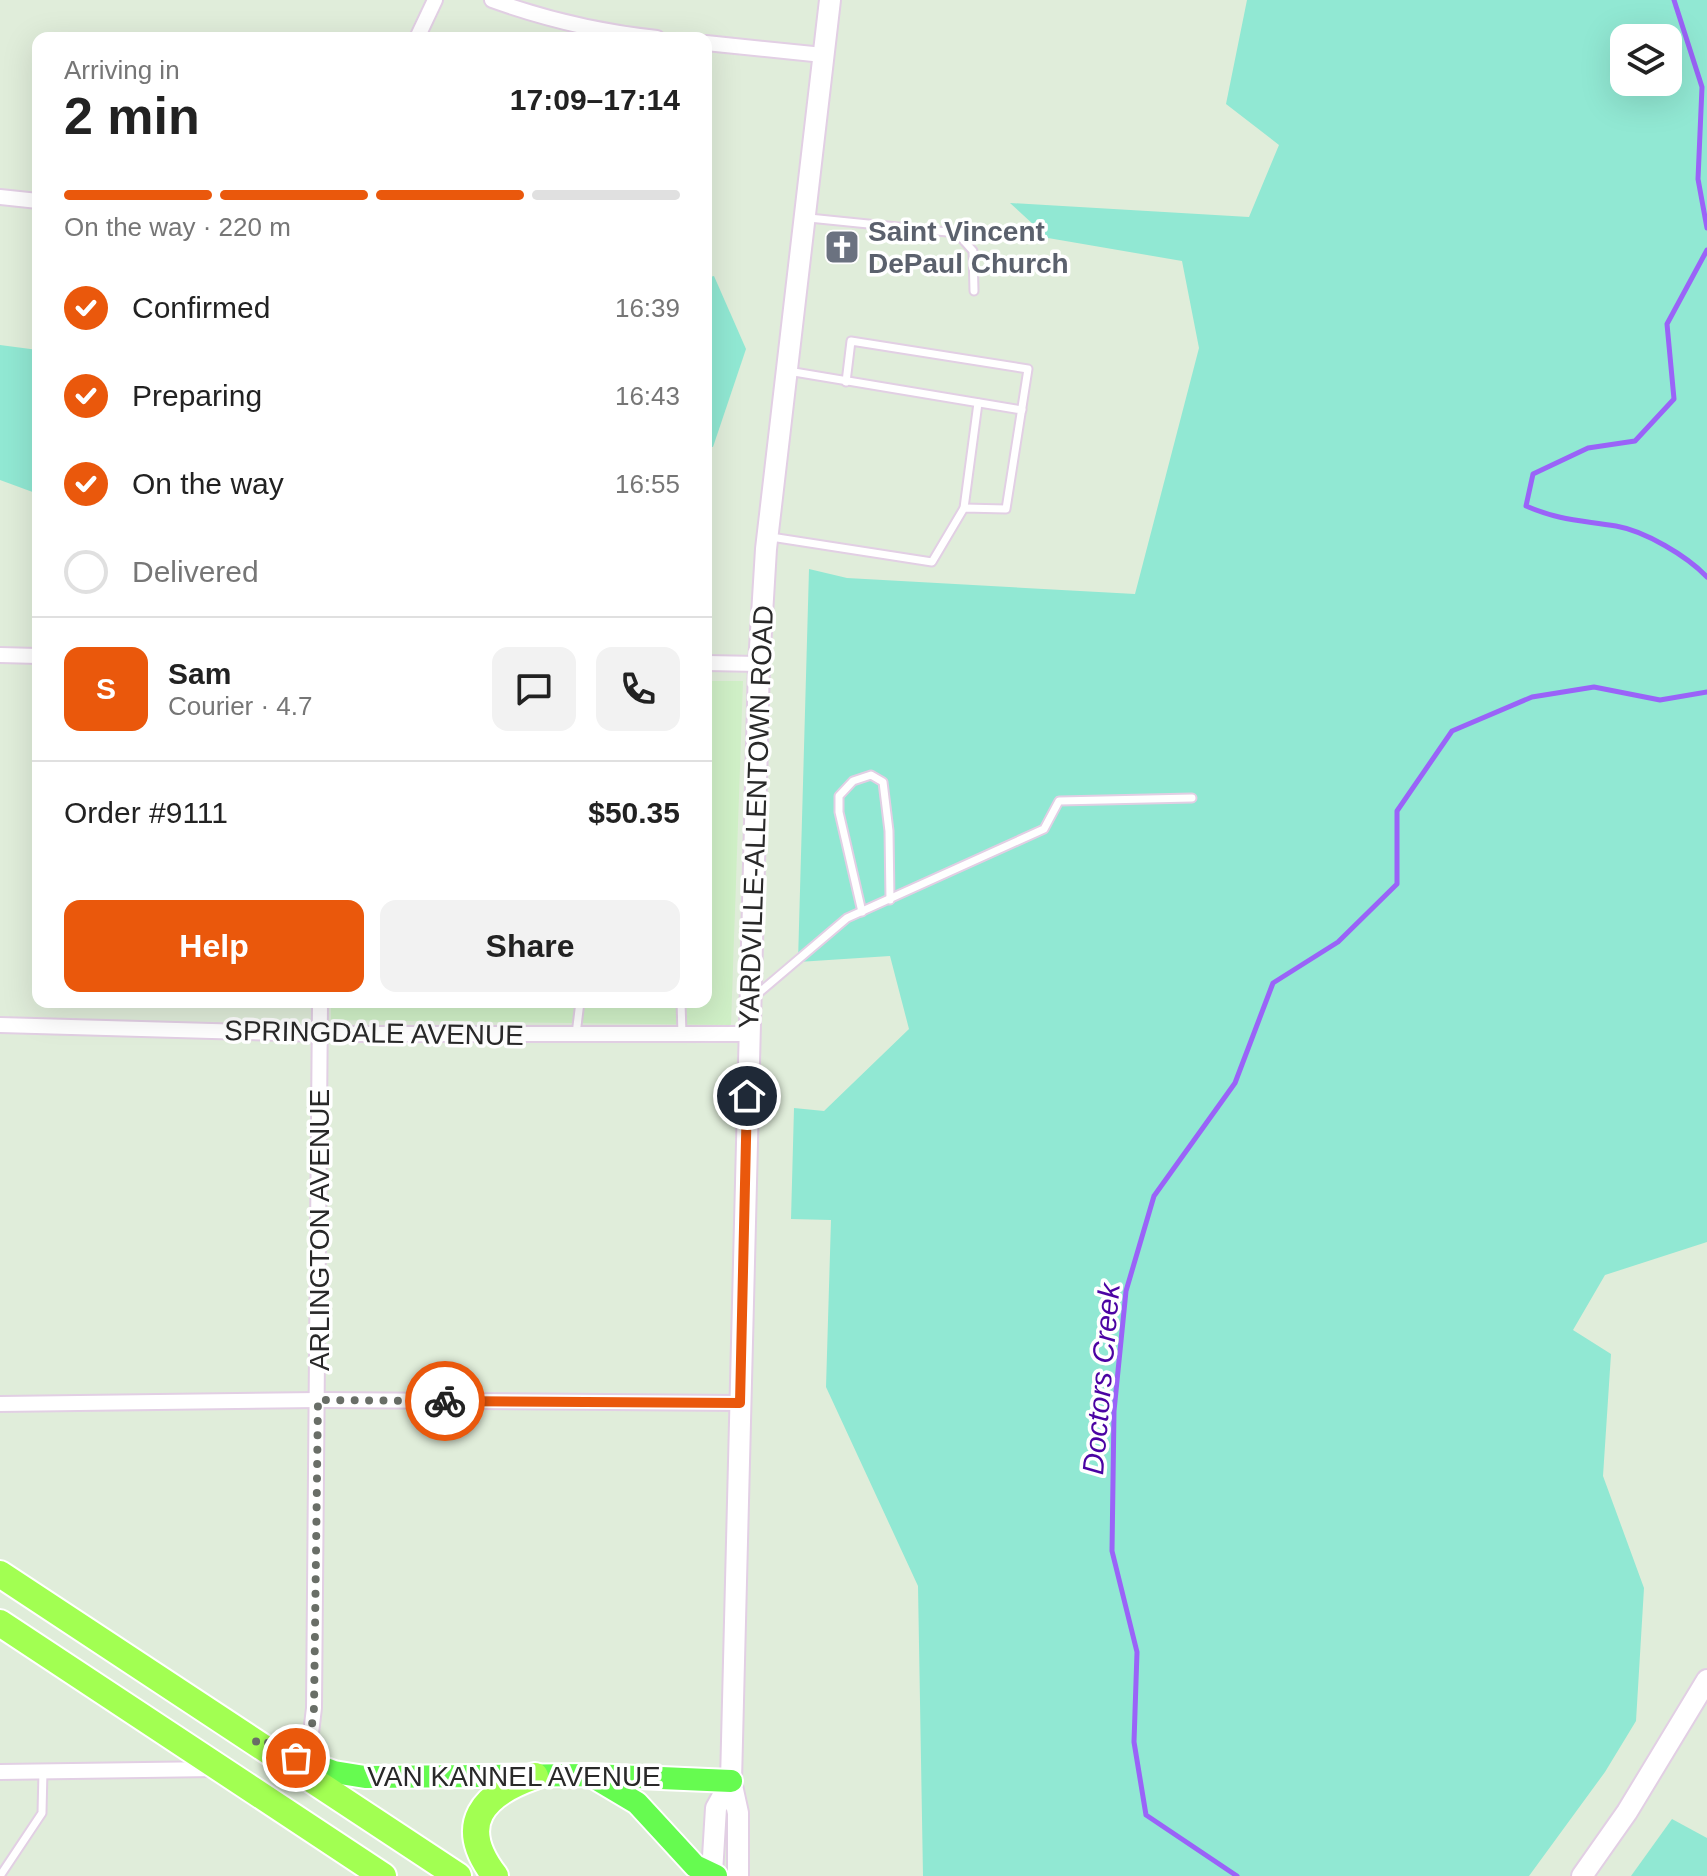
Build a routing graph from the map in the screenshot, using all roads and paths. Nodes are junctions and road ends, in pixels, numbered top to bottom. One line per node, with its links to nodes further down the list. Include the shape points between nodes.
1 (435, 0): 4 (street)
2 (492, 0): 5 (street)
3 (830, 0): 7 (main road, YARDVILLE-ALLENTOWN ROAD)
4 (420, 32)
5 (594, 32)
6 (712, 44): 7 (street)
7 (823, 55): 10 (main road, YARDVILLE-ALLENTOWN ROAD)
8 (0, 197): 9 (street)
9 (32, 200)
10 (804, 217): 11 (lane, via 957,233 973,251); 12 (main road, YARDVILLE-ALLENTOWN ROAD)
11 (974, 291)
12 (786, 371): 13 (lane); 17 (main road, YARDVILLE-ALLENTOWN ROAD)
13 (846, 382): 14 (lane); 15 (lane, via 851,341 1028,369)
14 (978, 403): 15 (lane); 16 (lane)
15 (1022, 410): 16 (lane, via 1006,509)
16 (964, 508): 17 (lane, via 932,562)
17 (768, 536): 21 (main road, YARDVILLE-ALLENTOWN ROAD)
18 (0, 655): 19 (street)
19 (32, 656)
20 (712, 663): 21 (street)
21 (759, 664): 25 (main road, YARDVILLE-ALLENTOWN ROAD)
22 (1192, 798): 23 (lane, via 1059,801 1044,829)
23 (890, 900): 24 (lane); 24 (lane, via 883,782 871,775 853,781 839,796)
24 (862, 912): 25 (lane, via 847,918)
25 (749, 1001): 33 (main road, YARDVILLE-ALLENTOWN ROAD)
26 (320, 1008): 30 (street, ARLINGTON AVENUE)
27 (579, 1008): 31 (lane)
28 (681, 1008): 32 (lane)
29 (0, 1025): 30 (street, SPRINGDALE AVENUE)
30 (320, 1034): 31 (street, SPRINGDALE AVENUE); 34 (street, ARLINGTON AVENUE)
31 (576, 1034): 32 (street, SPRINGDALE AVENUE)
32 (682, 1034): 33 (street, SPRINGDALE AVENUE)
33 (749, 1034): 35 (main road, YARDVILLE-ALLENTOWN ROAD)
34 (318, 1400): 35 (street); 36 (street); 40 (street, ARLINGTON AVENUE, via 311,1733 295,1746)
35 (740, 1403): 46 (main road, YARDVILLE-ALLENTOWN ROAD)
36 (0, 1404)
37 (0, 1574): 40 (highway)
38 (0, 1623): 41 (highway)
39 (1707, 1680): 53 (main road)
40 (255, 1741): 45 (main road, VAN KANNEL AVENUE, via 317,1767 365,1777); 50 (highway)
41 (221, 1769): 42 (street); 49 (highway)
42 (43, 1771): 43 (street); 48 (lane, via 42,1813)
43 (0, 1772)
44 (591, 1775): 45 (main road, VAN KANNEL AVENUE); 46 (main road, VAN KANNEL AVENUE); 47 (main road, via 637,1803 695,1866)
45 (535, 1776): 51 (highway, via 502,1788 481,1811 477,1845)
46 (731, 1781): 47 (main road, YARDVILLE-ALLENTOWN ROAD, via 716,1808); 52 (main road, YARDVILLE-ALLENTOWN ROAD, via 738,1813)
47 (714, 1875)
48 (0, 1876)
49 (383, 1876)
50 (458, 1876)
51 (495, 1876)
52 (738, 1876)
53 (1582, 1876)

